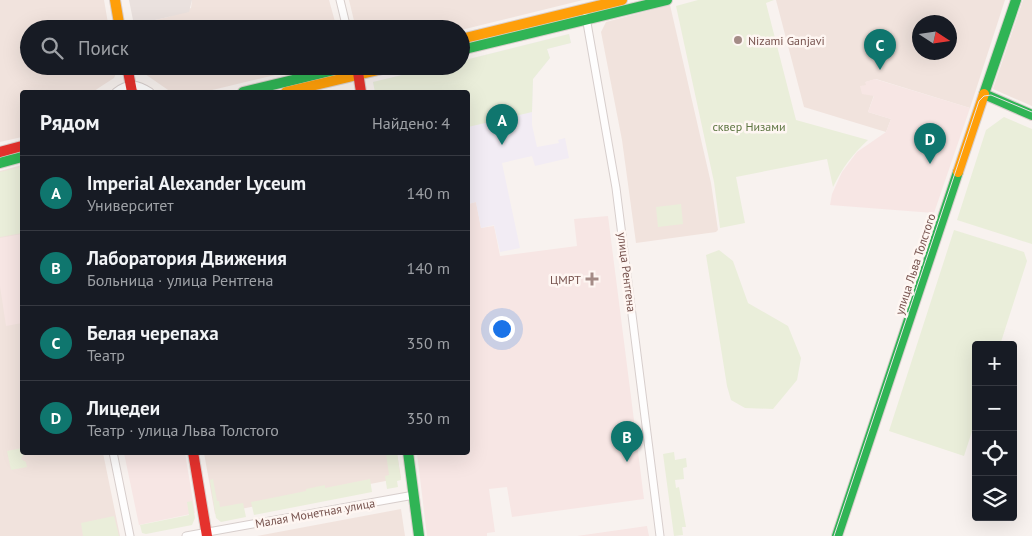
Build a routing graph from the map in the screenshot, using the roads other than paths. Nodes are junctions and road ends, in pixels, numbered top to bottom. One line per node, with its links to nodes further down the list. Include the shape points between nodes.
1 (115, 0): 7 (main road)
2 (340, 0): 8 (street)
3 (622, 0): 6 (main road)
4 (667, 0): 6 (main road)
5 (1016, 0): 21 (main road, улица Льва Толстого)
6 (586, 14): 9 (main road); 10 (main road); 35 (street, улица Рентгена, via 616,188)
7 (118, 20)
8 (345, 20)
9 (470, 37)
10 (470, 47)
11 (129, 75): 15 (main road)
12 (314, 75): 18 (main road)
13 (344, 75): 19 (main road)
14 (359, 75): 20 (main road)
15 (131, 89): 16 (street); 17 (street, via 138,86)
16 (119, 90)
17 (146, 90)
18 (251, 90)
19 (293, 90)
20 (361, 90)
21 (984, 94): 22 (main road); 36 (main road, улица Льва Толстого)
22 (1032, 115)
23 (20, 147): 24 (main road)
24 (0, 152)
25 (20, 158): 26 (main road)
26 (0, 163)
27 (114, 455): 32 (street)
28 (194, 455): 31 (main road)
29 (408, 455): 30 (main road)
30 (414, 494): 31 (street, Малая Монетная улица); 34 (main road)
31 (207, 534): 33 (street, Малая Монетная улица)
32 (130, 536)
33 (186, 536)
34 (419, 536)
35 (660, 536)
36 (837, 536)

